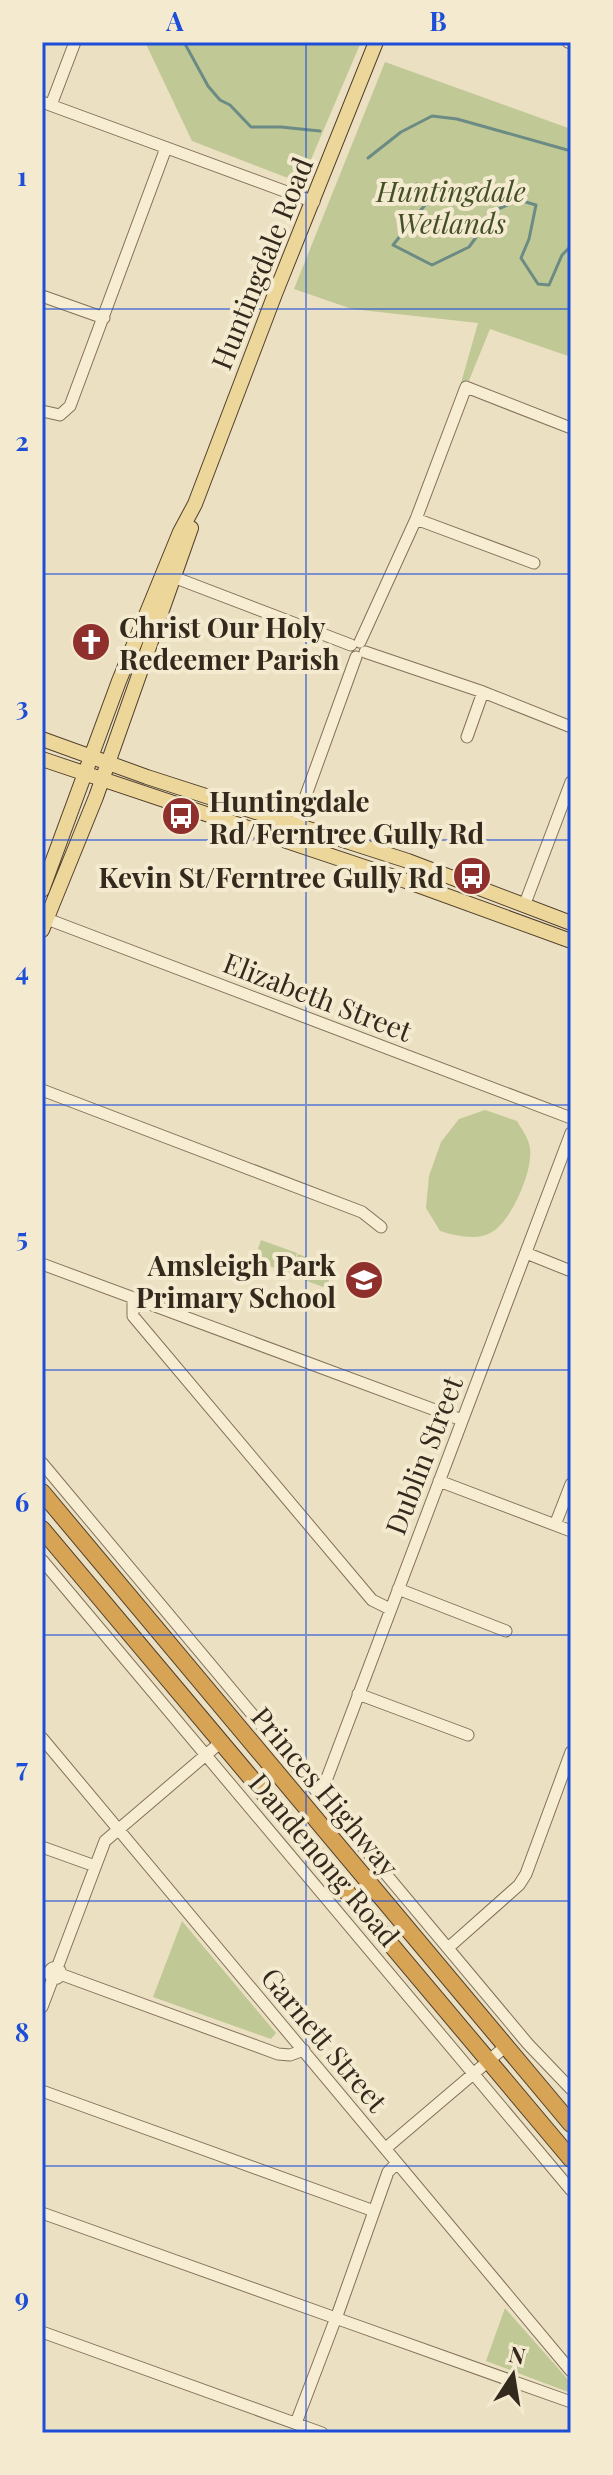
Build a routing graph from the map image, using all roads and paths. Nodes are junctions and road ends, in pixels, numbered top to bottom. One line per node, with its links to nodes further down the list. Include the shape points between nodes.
1 (75, 42): 3 (street)
2 (376, 42): 5 (main road, Huntingdale Road)
3 (47, 104): 4 (street)
4 (166, 148): 5 (street); 7 (street)
5 (314, 202): 12 (main road, Huntingdale Road)
6 (42, 296): 7 (street)
7 (104, 318): 8 (street, via 70,406 60,415)
8 (42, 411)
9 (571, 428): 10 (street, via 466,387)
10 (416, 519): 11 (street); 13 (street)
11 (534, 563)
12 (169, 575): 13 (street); 18 (main road, Huntingdale Road); 20 (main road, Huntingdale Road)
13 (358, 649): 14 (street); 24 (street)
14 (483, 692): 15 (street); 16 (street)
15 (571, 727)
16 (467, 737)
17 (42, 739): 18 (main road)
18 (91, 757): 20 (main road); 21 (main road, Huntingdale Road)
19 (42, 759): 21 (main road)
20 (107, 762): 22 (main road, Huntingdale Road); 24 (main road)
21 (85, 776): 22 (main road); 26 (main road, Huntingdale Road)
22 (101, 781): 25 (main road); 29 (main road, Huntingdale Road)
23 (571, 782): 27 (street)
24 (295, 825): 25 (street); 27 (main road)
25 (289, 842): 30 (main road)
26 (42, 890)
27 (524, 906): 28 (main road)
28 (571, 923)
29 (44, 925): 32 (street, Elizabeth Street)
30 (571, 941)
31 (42, 1090): 34 (street, via 362,1212)
32 (571, 1118)
33 (571, 1133): 35 (street, Dublin Street)
34 (381, 1227)
35 (526, 1253): 37 (street); 39 (street, Dublin Street)
36 (42, 1264): 38 (street)
37 (571, 1271)
38 (133, 1298): 39 (street); 49 (street, via 133,1316 372,1600)
39 (462, 1420): 41 (street, Dublin Street)
40 (42, 1463): 51 (street, Dandenong Road)
41 (439, 1481): 44 (street); 48 (street, Dublin Street)
42 (571, 1484): 44 (street)
43 (42, 1492): 52 (highway, Princes Highway)
44 (555, 1525): 46 (street)
45 (42, 1529): 56 (highway, Princes Highway)
46 (571, 1531)
47 (42, 1560): 58 (street, Dandenong Road)
48 (398, 1589): 49 (street, Dublin Street); 50 (street)
49 (390, 1609): 53 (street, Dublin Street)
50 (506, 1631)
51 (198, 1649): 52 (street); 59 (street, Dandenong Road)
52 (183, 1661): 66 (highway, Princes Highway)
53 (358, 1694): 54 (street); 59 (street, Dublin Street)
54 (468, 1735)
55 (42, 1738): 60 (street, Garnett Street)
56 (221, 1742): 58 (street); 68 (highway, Princes Highway)
57 (571, 1752): 63 (street, via 526,1874)
58 (206, 1755): 60 (street); 69 (street, Dandenong Road)
59 (321, 1794): 63 (street, Dandenong Road)
60 (118, 1829): 62 (street, via 105,1841); 67 (street, Garnett Street)
61 (42, 1847): 62 (street)
62 (95, 1866): 64 (street)
63 (448, 1948): 70 (street, Dandenong Road)
64 (52, 1972): 65 (street); 67 (street, via 278,2054)
65 (42, 2007)
66 (506, 2046): 68 (street); 72 (highway, Princes Highway)
67 (304, 2050): 74 (street, Garnett Street)
68 (490, 2062): 69 (street); 73 (highway, Princes Highway)
69 (475, 2074): 74 (street); 77 (street, Dandenong Road)
70 (571, 2089)
71 (42, 2091): 78 (street)
72 (570, 2121): 73 (street)
73 (551, 2135): 75 (highway, Princes Highway)
74 (386, 2148): 76 (street, Garnett Street)
75 (571, 2159)
76 (397, 2163): 78 (street, via 388,2172); 82 (street, Garnett Street)
77 (571, 2190)
78 (374, 2211): 80 (street)
79 (42, 2213): 80 (street)
80 (336, 2318): 83 (street); 84 (street)
81 (42, 2332): 84 (street)
82 (571, 2371)
83 (571, 2402)
84 (296, 2423): 85 (street)
85 (322, 2433)

